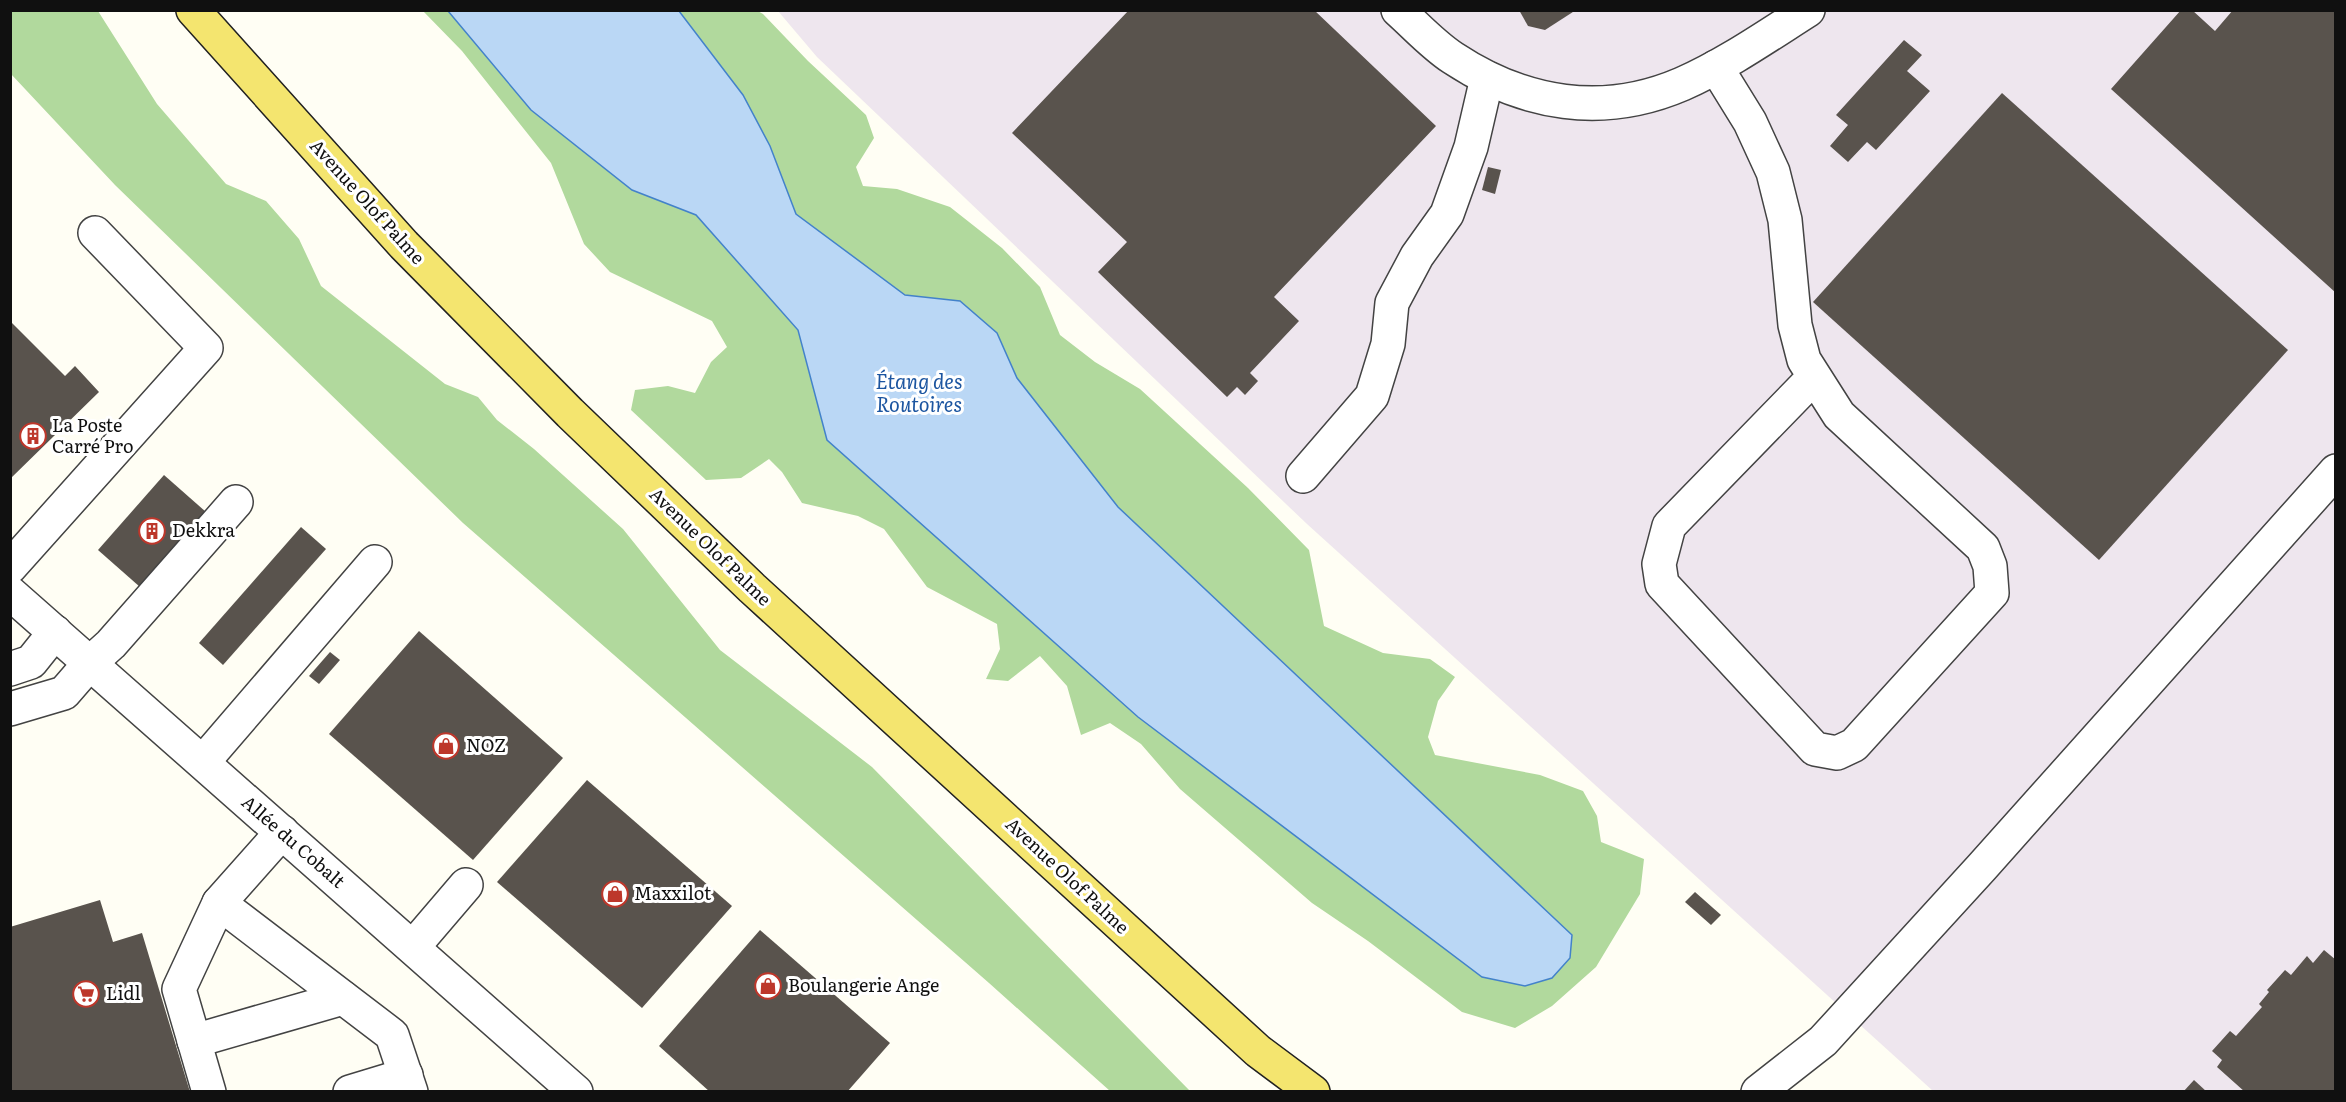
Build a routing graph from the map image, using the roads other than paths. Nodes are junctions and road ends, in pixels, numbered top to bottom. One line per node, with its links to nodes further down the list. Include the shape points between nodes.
1 (193, 10): 26 (main road, Avenue Olof Palme, via 404,245 570,413 752,588)
2 (1398, 10): 5 (street, via 1451,57)
3 (1808, 10): 4 (street)
4 (1716, 67): 5 (street, via 1649,96 1590,104 1546,100); 7 (street, via 1750,122 1773,172 1785,220 1795,325 1804,360)
5 (1487, 78): 9 (street, via 1471,147 1447,214 1417,256 1392,303 1388,344 1372,396)
6 (95, 233): 12 (street, via 206,348)
7 (1814, 377): 7 (street, via 1839,415 1983,548 1990,566 1992,592 1854,745 1838,753 1815,749 1662,584 1659,564 1669,526)
8 (2336, 471): 25 (street)
9 (1303, 476)
10 (236, 502): 15 (street)
11 (375, 562): 18 (street)
12 (10, 567)
13 (10, 593): 14 (street, Allée du Cobalt)
14 (55, 632): 15 (street, Allée du Cobalt); 16 (street, via 31,662)
15 (90, 663): 17 (street, via 64,693); 18 (street, Allée du Cobalt)
16 (10, 669)
17 (10, 709)
18 (203, 762): 19 (street, Allée du Cobalt)
19 (282, 832): 21 (street); 22 (street, Allée du Cobalt)
20 (466, 885): 22 (street)
21 (219, 903): 23 (street); 24 (street, via 179,989)
22 (413, 947): 30 (street, Allée du Cobalt)
23 (343, 998): 24 (street); 27 (street, via 392,1035)
24 (194, 1041): 28 (street)
25 (1823, 1041): 33 (street); 34 (street)
26 (1258, 1051): 31 (main road, Avenue Olof Palme); 32 (main road, Avenue Olof Palme)
27 (408, 1083): 29 (street)
28 (209, 1092)
29 (350, 1092)
30 (576, 1092)
31 (1280, 1092)
32 (1313, 1092)
33 (1758, 1092)
34 (1793, 1092)

